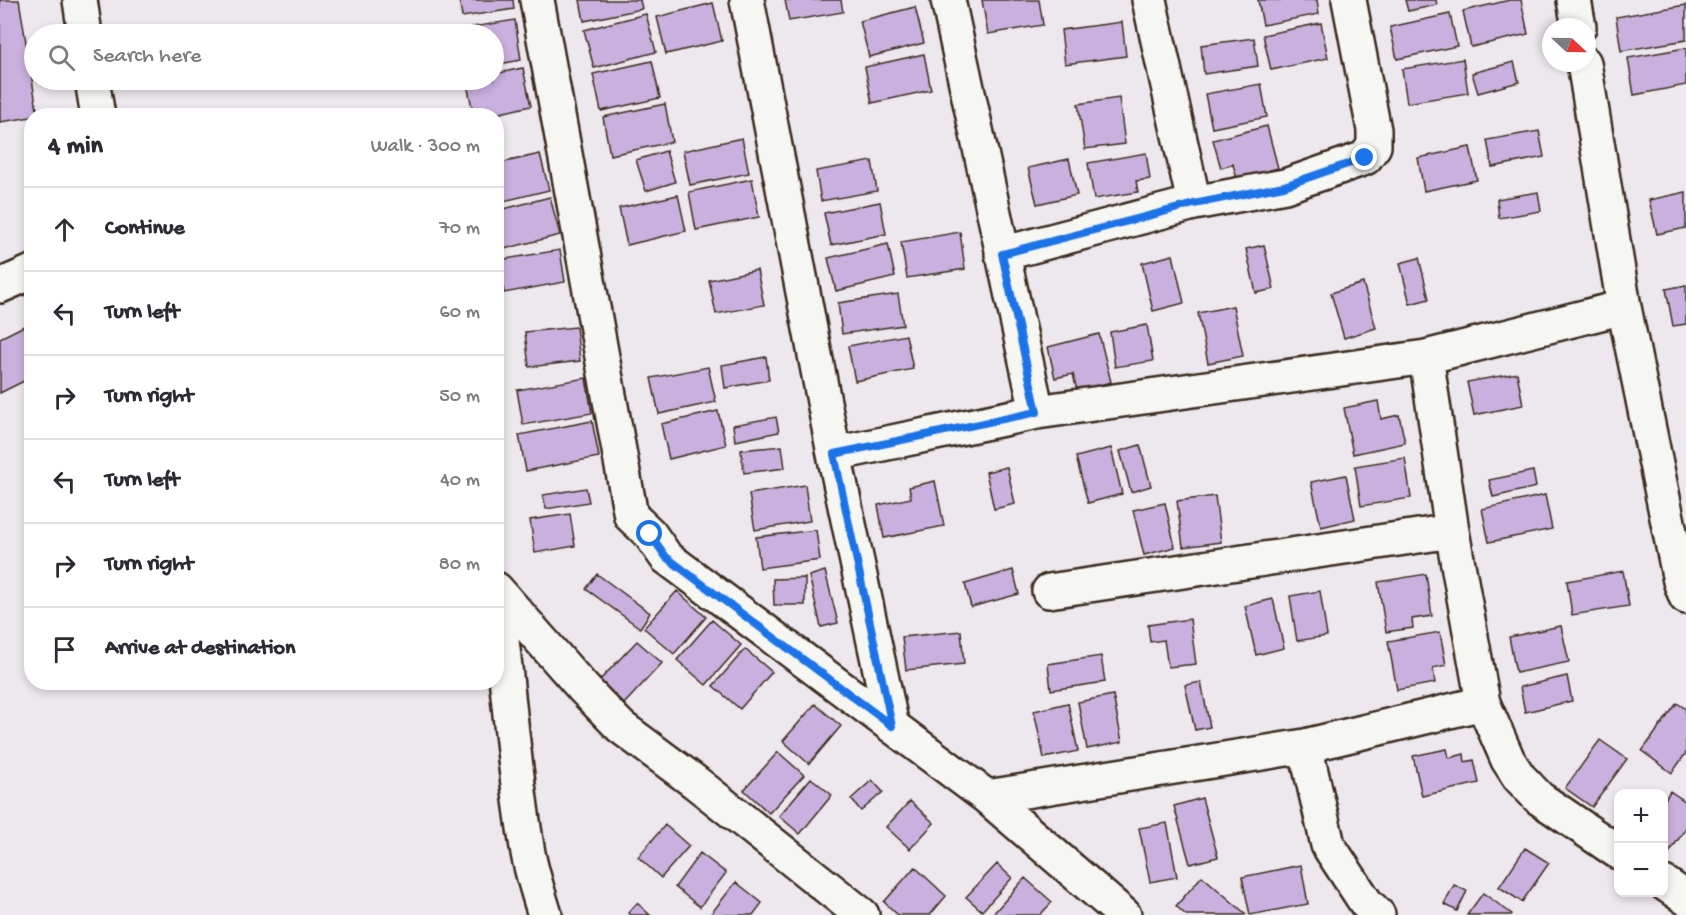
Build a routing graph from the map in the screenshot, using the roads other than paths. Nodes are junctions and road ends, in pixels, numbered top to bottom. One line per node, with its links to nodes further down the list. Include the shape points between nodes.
1 (80, 0): 9 (street)
2 (537, 0): 27 (street, via 631,516 666,557)
3 (747, 0): 20 (street)
4 (948, 0): 14 (street)
5 (1149, 0): 13 (street)
6 (1349, 0): 13 (street, via 1374,130 1374,146 1365,158 1284,186)
7 (1574, 0): 8 (street)
8 (1577, 18)
9 (84, 24)
10 (1585, 72): 17 (street)
11 (94, 90): 12 (street)
12 (97, 108)
13 (1194, 204): 14 (street)
14 (1002, 254): 19 (street)
15 (24, 276): 16 (street)
16 (0, 286)
17 (1624, 307): 18 (street); 22 (street)
18 (1426, 357): 19 (street); 21 (street)
19 (1037, 412): 20 (street)
20 (834, 454): 27 (street)
21 (1452, 531): 23 (street); 26 (street)
22 (1684, 586)
23 (1049, 591)
24 (504, 599): 34 (street, via 621,727)
25 (504, 647): 33 (street, via 528,855)
26 (1483, 703): 28 (street); 30 (street, via 1519,777 1539,798)
27 (892, 726): 29 (street)
28 (1305, 746): 29 (street); 36 (street, via 1328,845)
29 (987, 797): 35 (street)
30 (1614, 849)
31 (1668, 886): 32 (street)
32 (1686, 898)
33 (545, 915)
34 (862, 915)
35 (1124, 915)
36 (1378, 915)

